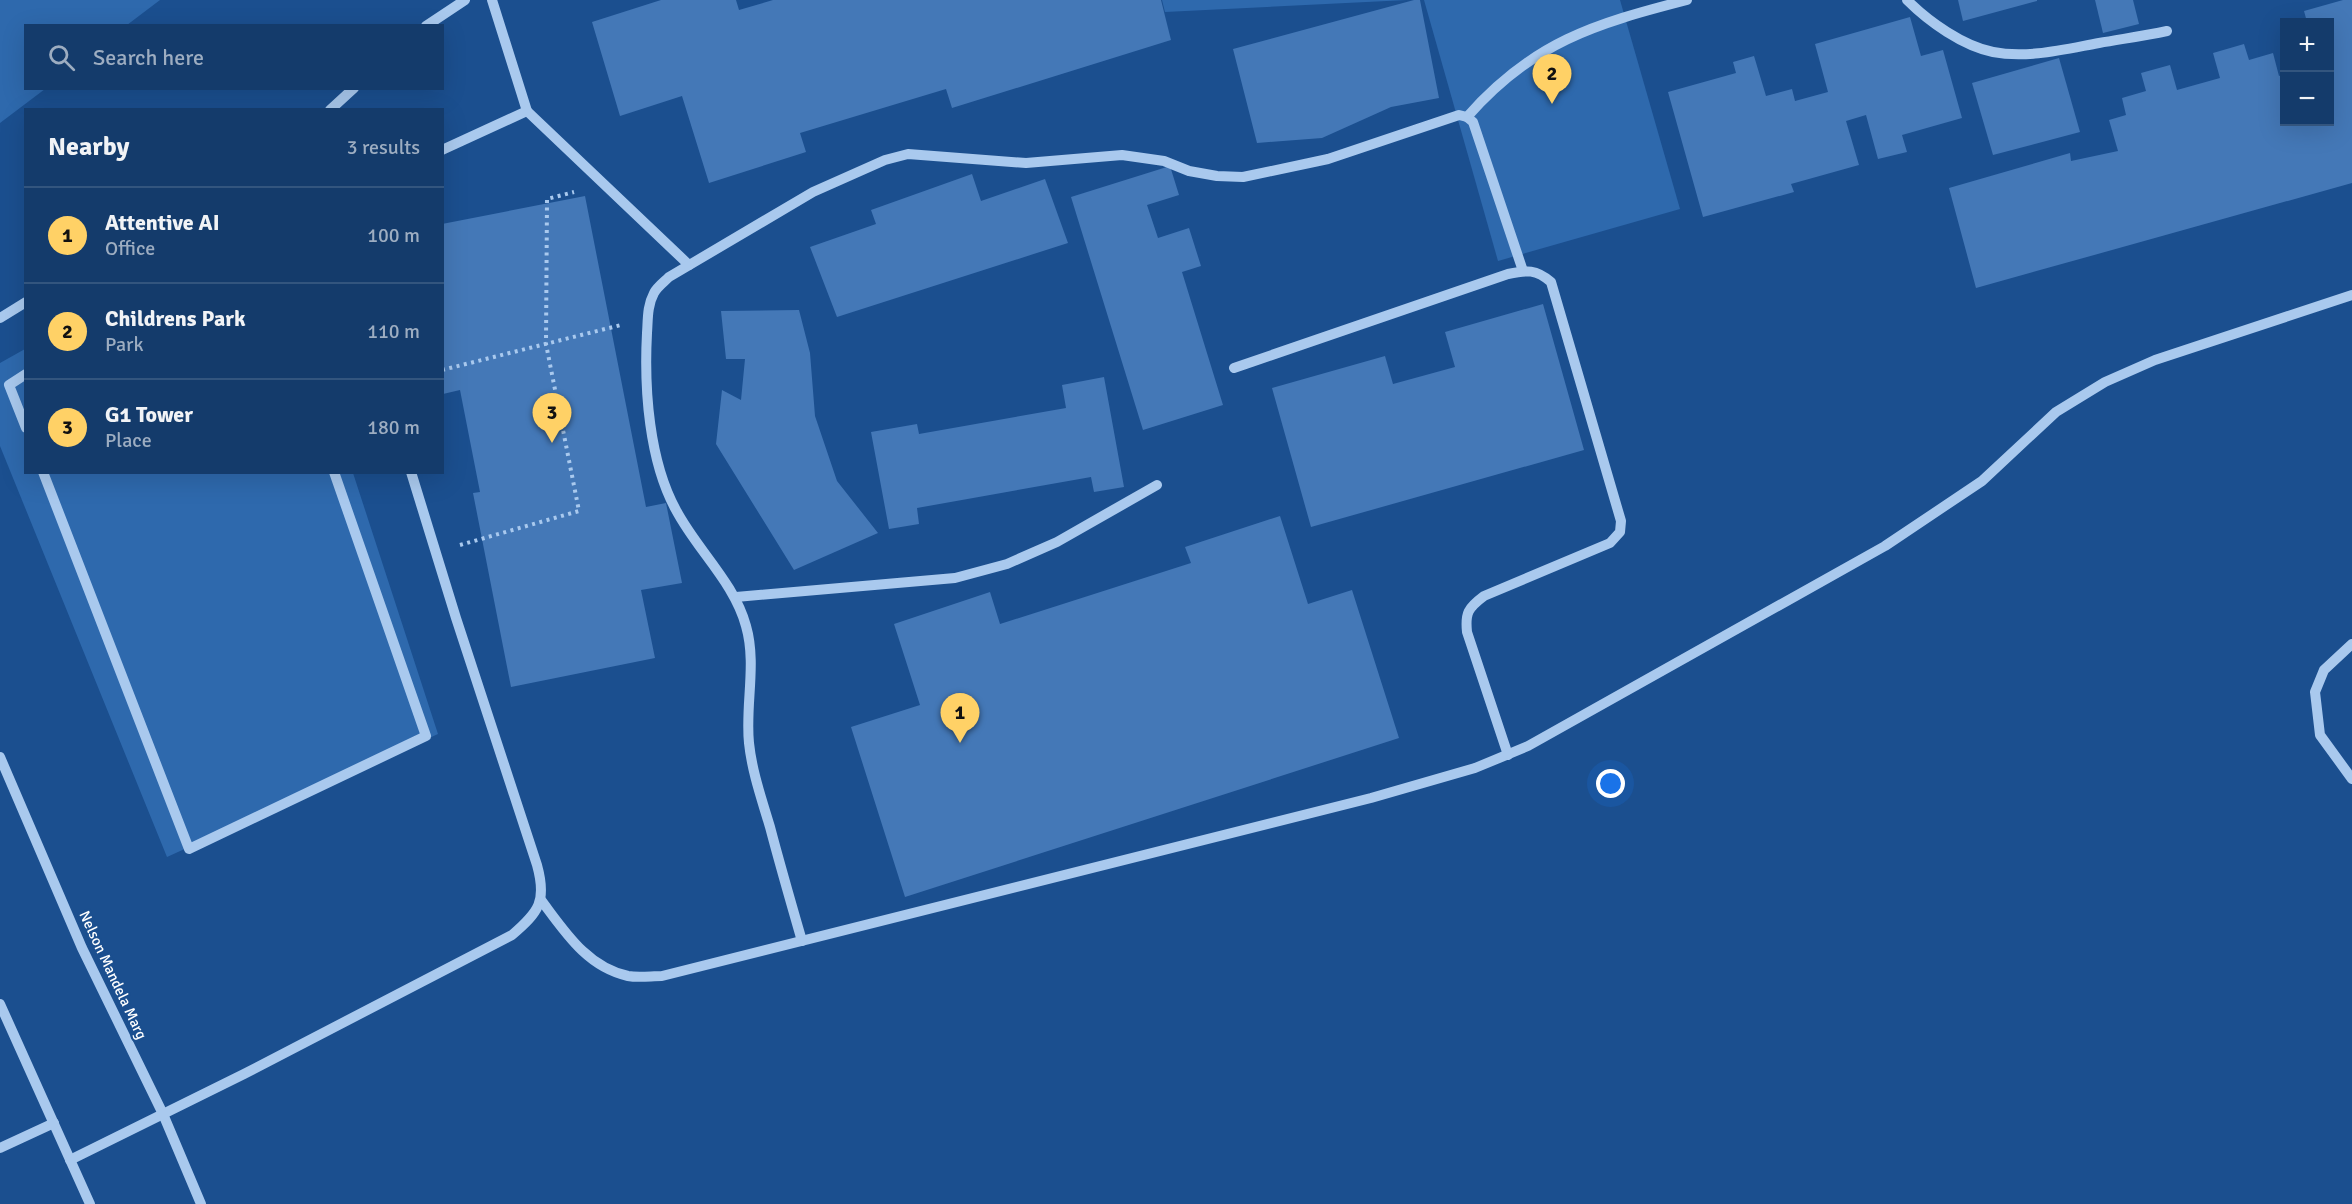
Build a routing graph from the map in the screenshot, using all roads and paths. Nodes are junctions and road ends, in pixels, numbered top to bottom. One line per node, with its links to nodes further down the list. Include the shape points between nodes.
1 (465, 0): 5 (street)
2 (492, 0): 9 (street)
3 (1687, 0): 10 (street, via 1612,20 1565,39 1538,54 1488,93)
4 (1907, 0): 6 (street, via 1940,28 1993,52 2052,51)
5 (429, 24)
6 (2167, 31)
7 (352, 90): 8 (street)
8 (332, 108)
9 (527, 111): 11 (street); 12 (street)
10 (1467, 117): 13 (street, via 1459,115 1328,159 1243,177 1216,176 1164,161 1122,155 1026,163 908,154 813,192); 14 (street, via 1473,122)
11 (444, 149)
12 (603, 183): 13 (street); 19 (path, via 547,199)
13 (689, 265): 18 (street, via 654,292)
14 (1523, 271): 20 (street); 31 (street, via 1540,273 1556,293 1622,521 1620,532 1610,543 1471,605 1467,632)
15 (2352, 295): 31 (street, via 2155,360 2105,382 2056,412 1982,481 1885,546)
16 (24, 303): 17 (street)
17 (0, 318)
18 (648, 318): 19 (path); 29 (street, via 649,412 665,488 694,540)
19 (546, 344): 21 (path); 28 (path, via 579,511)
20 (1234, 368)
21 (444, 370)
22 (24, 375): 23 (street, via 9,385)
23 (24, 423)
24 (44, 474): 25 (street, via 189,849 426,736)
25 (335, 474)
26 (412, 474): 34 (street, via 537,865 543,886)
27 (1156, 485): 29 (street, via 1057,542 1007,564 944,579)
28 (459, 546)
29 (736, 597): 35 (street, via 747,627 751,662 749,744 755,777)
30 (2352, 644): 33 (street, via 2324,670 2315,692 2320,735)
31 (1508, 755): 35 (street, via 1371,798)
32 (0, 757): 37 (street, Nelson Mandela Marg, via 82,948)
33 (2352, 779)
34 (541, 900): 35 (street, via 578,948 603,968 631,977 662,976); 37 (street, via 528,921 512,935)
35 (802, 940)
36 (0, 1004): 38 (street)
37 (163, 1114): 40 (street); 42 (street, Nelson Mandela Marg)
38 (54, 1123): 39 (street); 40 (street)
39 (0, 1148)
40 (70, 1160): 41 (street)
41 (90, 1204)
42 (201, 1204)

